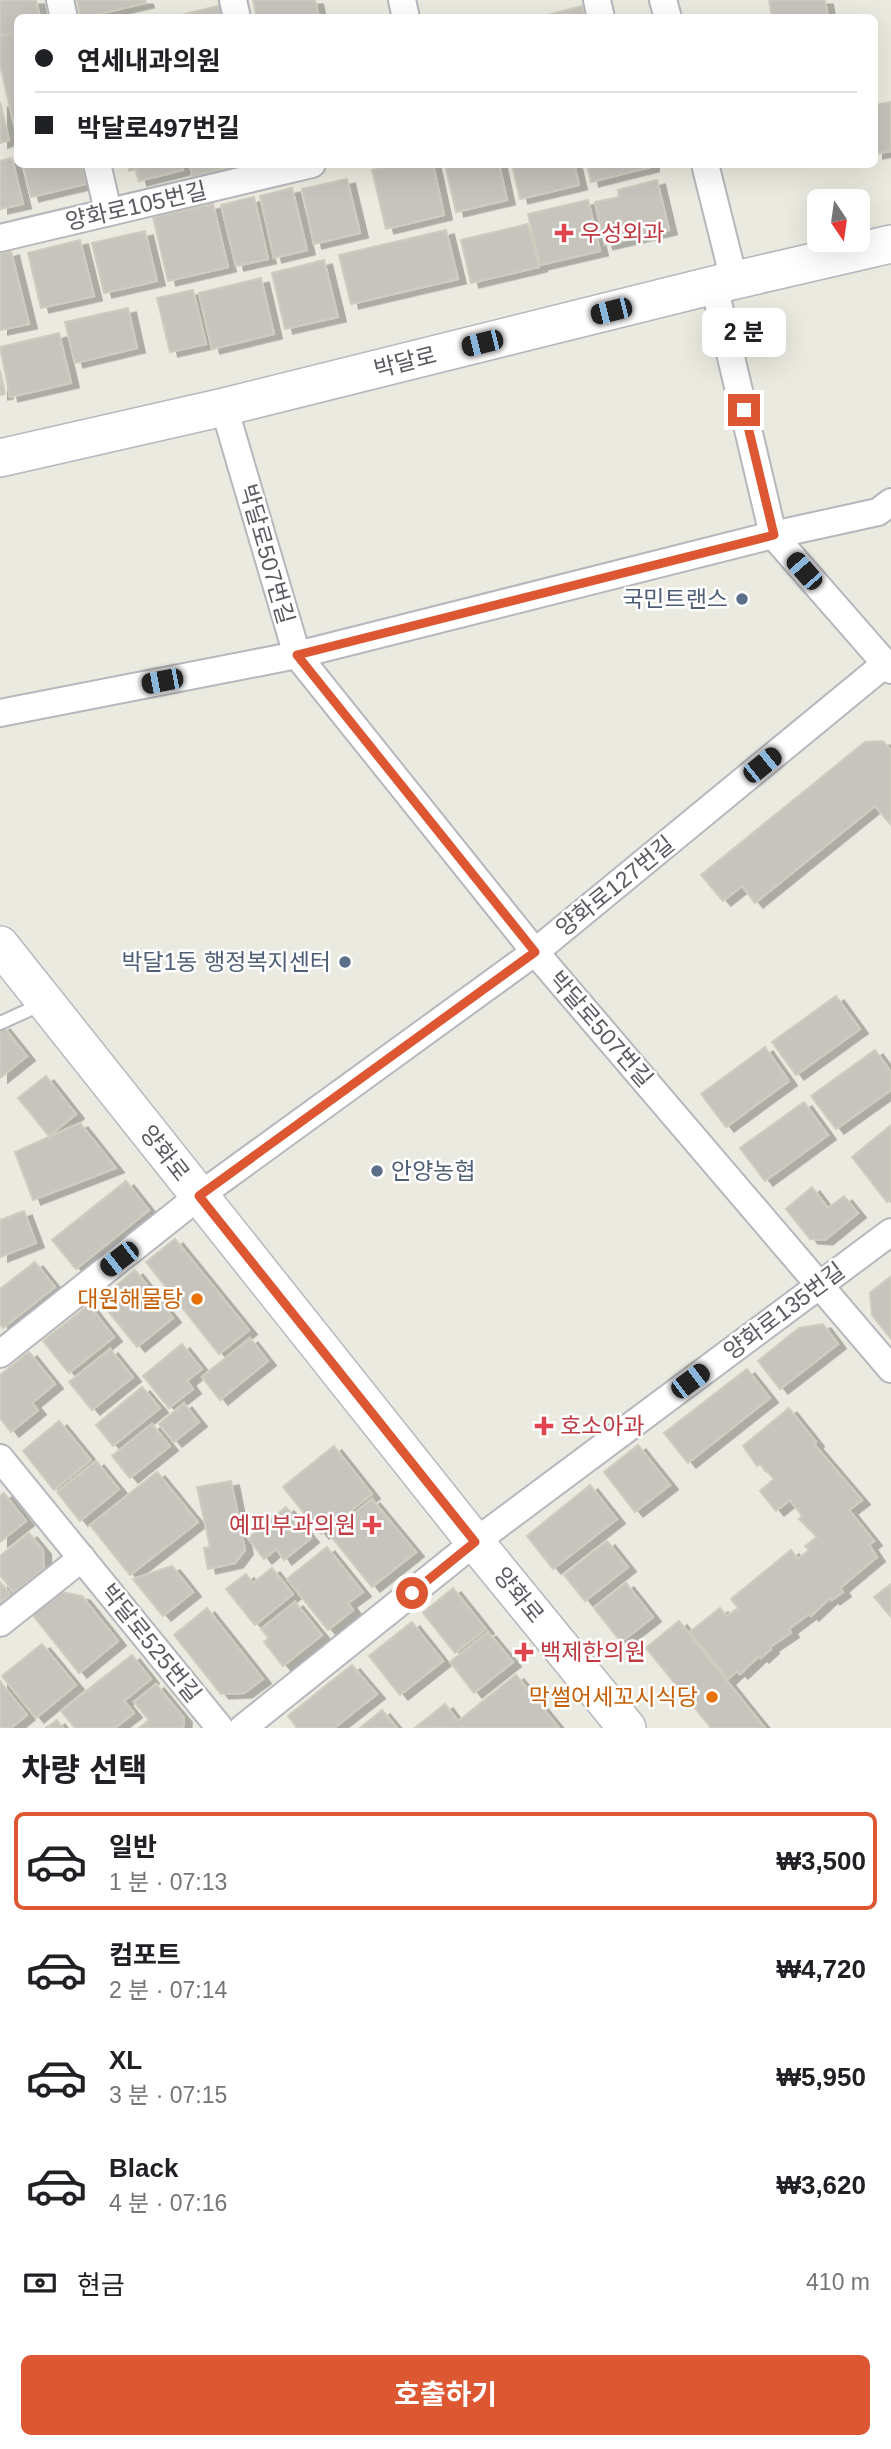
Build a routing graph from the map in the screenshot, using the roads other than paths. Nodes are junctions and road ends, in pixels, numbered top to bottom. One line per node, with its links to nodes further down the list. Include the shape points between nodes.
1 (98, 168): 4 (street)
2 (706, 168): 7 (street)
3 (272, 169): 4 (street, 양화로105번길)
4 (108, 211): 5 (street, 양화로105번길)
5 (0, 238)
6 (891, 244): 7 (street, 박달로)
7 (724, 283): 8 (street, 박달로); 11 (street)
8 (225, 407): 9 (street, 박달로); 12 (street, 박달로507번길)
9 (0, 458)
10 (891, 502): 11 (street, via 878,512)
11 (774, 535): 12 (street); 13 (street)
12 (297, 655): 14 (street); 16 (street, 박달로507번길)
13 (888, 667): 16 (street, 양화로127번길)
14 (0, 713)
15 (0, 946): 17 (street, 양화로)
16 (535, 952): 19 (street, 양화로127번길); 21 (street, 박달로507번길)
17 (45, 1002): 18 (lane); 19 (street, 양화로)
18 (0, 1023)
19 (199, 1196): 22 (street, 양화로127번길); 25 (street, 양화로)
20 (891, 1232): 21 (street, 양화로135번길)
21 (819, 1284): 23 (street, 박달로507번길); 25 (street, 양화로135번길)
22 (0, 1354)
23 (891, 1369)
24 (0, 1458): 26 (street, 박달로525번길)
25 (475, 1542): 29 (street, 양화로135번길); 30 (street, 양화로)
26 (82, 1558): 27 (street); 28 (street, 박달로525번길)
27 (0, 1623)
28 (220, 1728)
29 (243, 1728)
30 (628, 1728)

